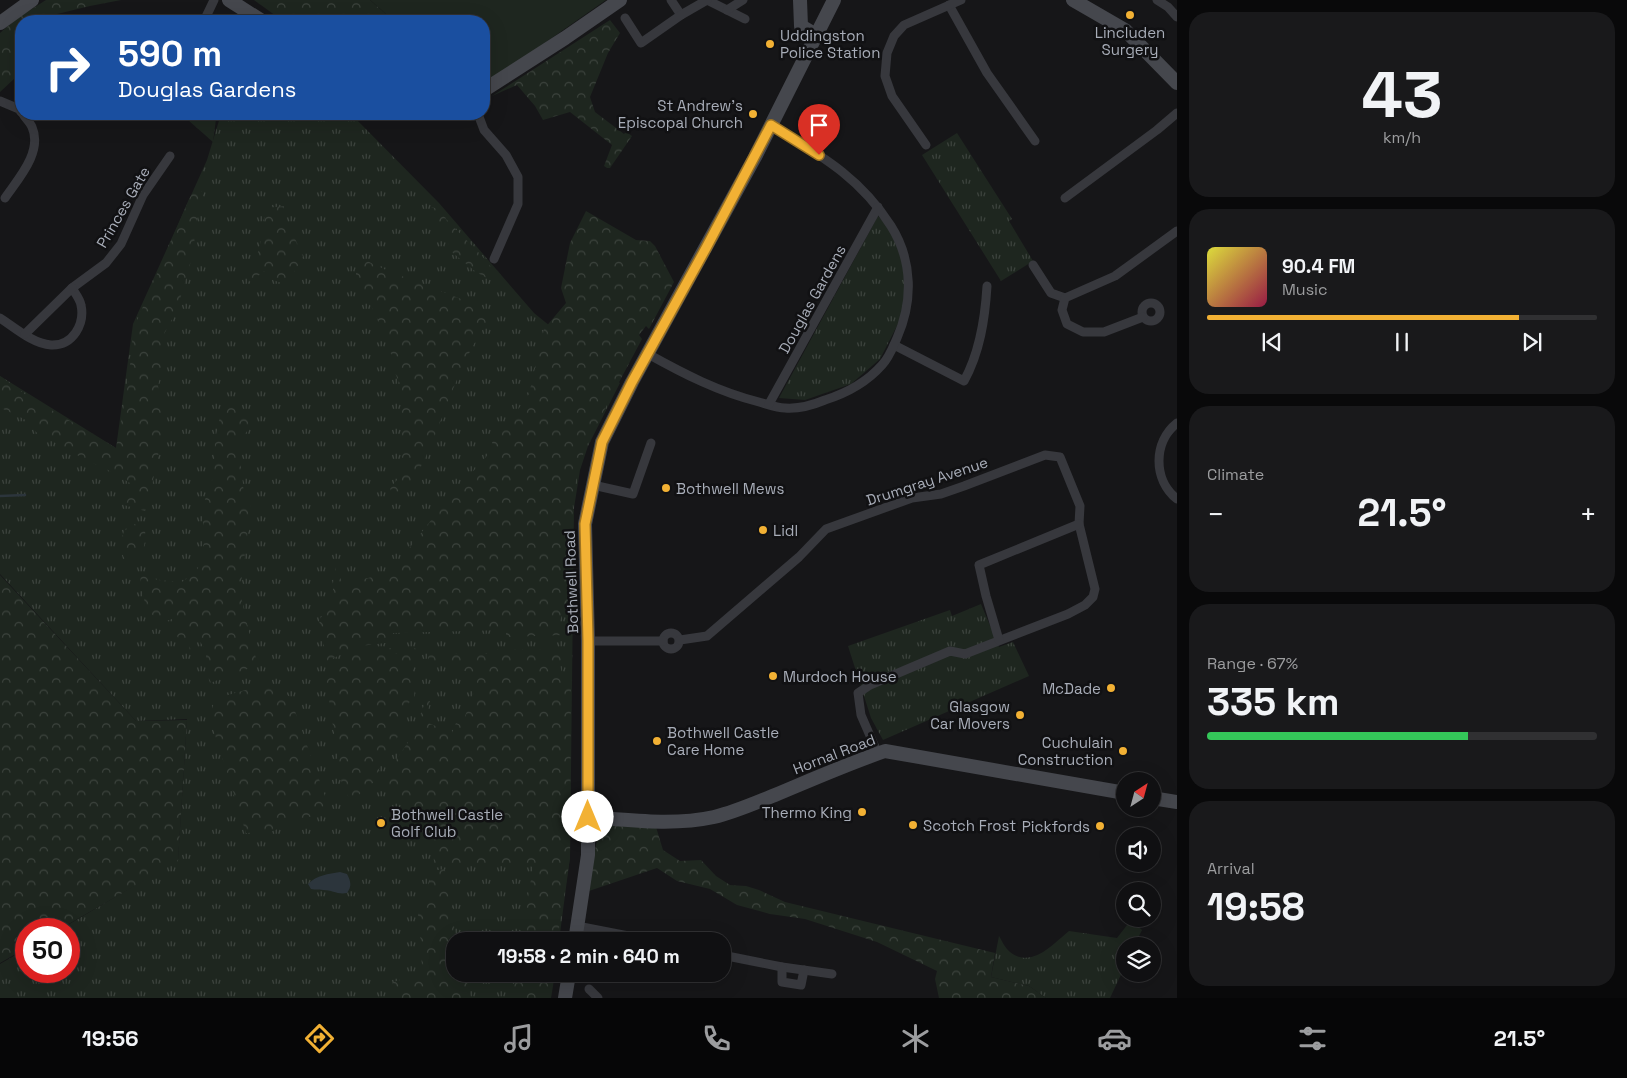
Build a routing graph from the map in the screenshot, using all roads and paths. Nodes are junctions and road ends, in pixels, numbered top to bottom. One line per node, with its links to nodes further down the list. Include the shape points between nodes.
1 (32, 0): 21 (main road)
2 (214, 0): 15 (street)
3 (229, 0): 16 (main road)
4 (620, 0): 24 (main road)
5 (671, 0): 17 (street)
6 (707, 0): 14 (street); 17 (street)
7 (743, 0): 14 (street)
8 (800, 0): 22 (main road, via 801,26)
9 (834, 0): 22 (main road, Bothwell Road)
10 (961, 0): 13 (street)
11 (1074, 0): 23 (main road, via 1125,30)
12 (1158, 0): 18 (street)
13 (949, 5): 31 (street, via 987,73); 32 (street, via 904,25 894,36 887,54 886,76 892,96)
14 (727, 10): 20 (street)
15 (207, 15)
16 (253, 15)
17 (681, 15): 19 (street, via 641,43)
18 (1177, 17)
19 (625, 18)
20 (745, 19)
21 (0, 23)
22 (816, 36): 30 (main road, Bothwell Road)
23 (1177, 83)
24 (490, 86)
25 (0, 101): 26 (street)
26 (15, 107)
27 (1177, 113): 35 (street)
28 (27, 120): 34 (street, via 32,128 34,144 29,163)
29 (480, 120): 38 (street, via 518,177 518,204)
30 (771, 125): 36 (street, via 833,164 861,186); 47 (main road, Bothwell Road)
31 (1035, 141)
32 (926, 145)
33 (170, 156): 41 (street, Princes Gate, via 143,194 121,244 106,263)
34 (5, 198)
35 (1065, 198)
36 (878, 207): 46 (street, via 906,257 909,293 905,320); 48 (street, Douglas Gardens)
37 (1177, 231): 42 (street, via 1114,276)
38 (494, 259)
39 (1033, 265): 42 (street, via 1051,293)
40 (987, 286): 46 (street, via 980,338 964,381)
41 (72, 288): 45 (street, Princes Gate); 45 (street, via 81,302 82,314 78,330 67,342 51,345)
42 (1066, 298): 43 (street, via 1062,310 1067,324 1083,332 1104,332)
43 (1143, 317)
44 (0, 318): 45 (street)
45 (25, 334)
46 (894, 345): 48 (street, via 884,364 845,394 811,405 784,408)
47 (648, 354): 48 (street, via 712,386); 51 (main road, Bothwell Road, via 602,442)
48 (769, 404)
49 (1177, 423): 52 (street, via 1168,430 1162,444 1158,471 1169,493)
50 (651, 443): 51 (street, via 633,494)
51 (593, 485): 55 (main road, Bothwell Road, via 585,524)
52 (1177, 499)
53 (1079, 524): 54 (street, Drumgray Avenue, via 1095,590 1093,597 1086,605 1068,614); 54 (street, via 979,565); 55 (street, Drumgray Avenue, via 1080,506 1060,457 1045,455 941,494 912,498 826,529 799,557 707,636 680,640 671,632 664,635 663,641)
54 (999, 640): 56 (street, Drumgray Avenue, via 965,654 950,651 870,685 858,694 861,715)
55 (588, 641): 60 (main road, Bothwell Road)
56 (878, 754): 57 (main road, Hornal Road, via 885,751); 60 (main road, Hornal Road, via 712,817 674,821)
57 (1116, 791)
58 (1161, 799): 59 (main road)
59 (1177, 802)
60 (588, 817): 61 (main road, Bothwell Road, via 588,855)
61 (577, 926): 62 (main road, Bothwell Road); 63 (street)
62 (576, 932)
63 (608, 932)
64 (731, 957): 65 (street)
65 (782, 967): 66 (street); 66 (street, via 782,982 792,984 801,985)
66 (804, 970): 67 (street)
67 (832, 974)
68 (567, 982): 70 (main road)
69 (589, 989): 71 (street)
70 (564, 998)
71 (598, 998)

